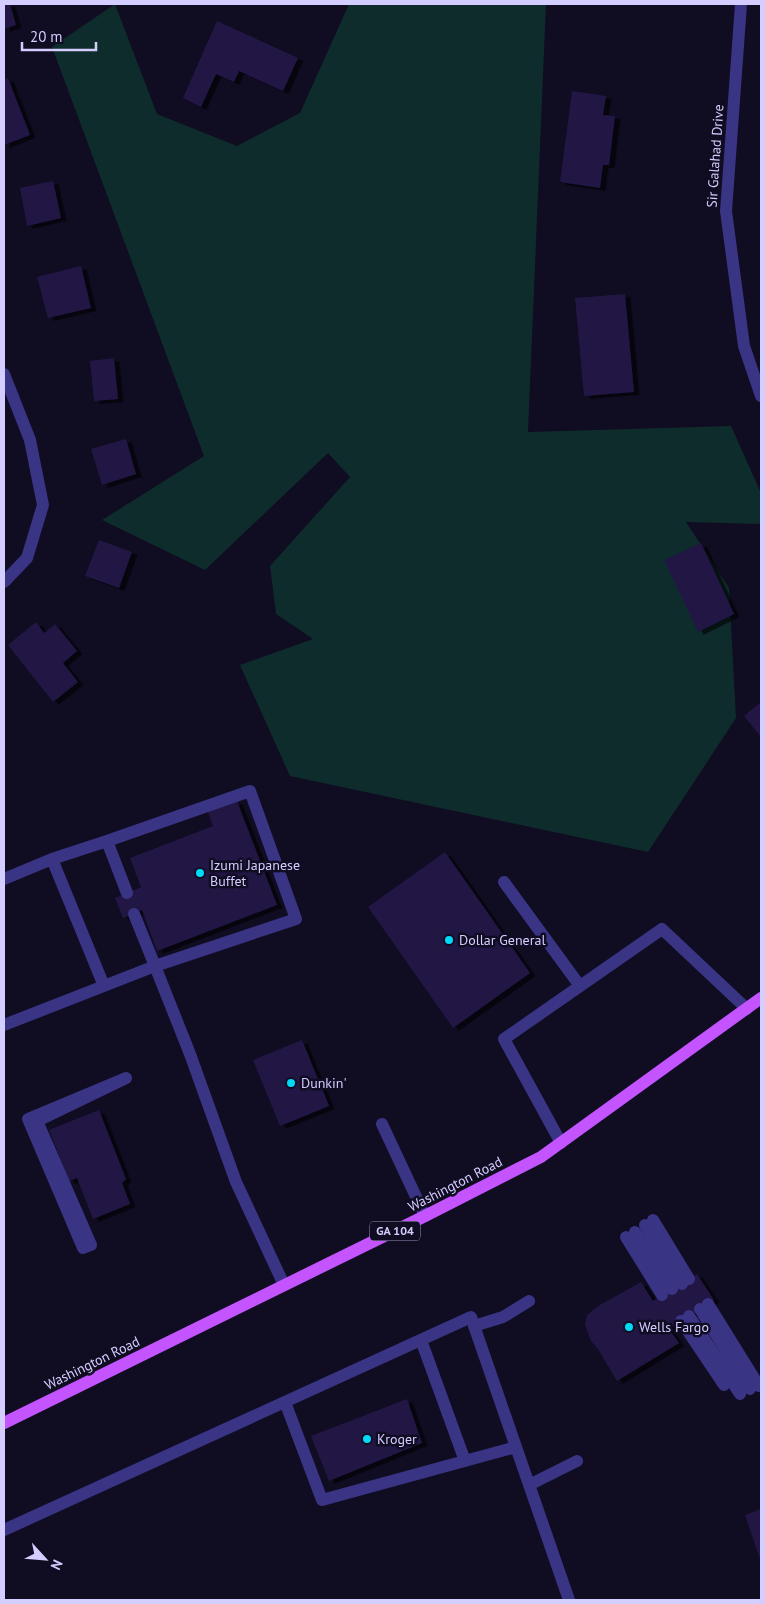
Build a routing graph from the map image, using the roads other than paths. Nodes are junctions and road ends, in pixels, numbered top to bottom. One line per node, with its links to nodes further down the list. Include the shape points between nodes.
1 (741, 4): 3 (street, Sir Galahad Drive, via 726,211 744,346)
2 (4, 374): 4 (street, via 30,440 43,505 27,558)
3 (761, 396)
4 (4, 582)
5 (107, 841): 6 (street); 9 (street); 11 (street, via 250,791 296,919)
6 (52, 859): 7 (street); 12 (street)
7 (4, 879)
8 (504, 882): 13 (street)
9 (126, 893)
10 (134, 914): 11 (street)
11 (154, 966): 12 (street); 23 (street, via 236,1182)
12 (104, 986): 16 (street)
13 (580, 986): 15 (street, via 662,929); 19 (street, via 504,1039)
14 (761, 998): 15 (main road, Washington Road / GA 104)
15 (747, 1009): 19 (main road, Washington Road / GA 104)
16 (4, 1025)
17 (126, 1078): 22 (street, via 37,1121)
18 (382, 1124): 20 (street)
19 (561, 1143): 20 (main road, Washington Road / GA 104, via 541,1157)
20 (425, 1216): 23 (main road, Washington Road / GA 104)
21 (640, 1229): 21 (street, via 676,1287)
22 (91, 1245)
23 (284, 1285): 29 (main road, Washington Road / GA 104)
24 (529, 1301): 26 (street, via 503,1317)
25 (694, 1313): 25 (street, via 745,1391)
26 (474, 1326): 27 (street, via 471,1317); 30 (street)
27 (421, 1340): 28 (street); 31 (street)
28 (285, 1402): 31 (street, via 322,1500); 34 (street)
29 (4, 1423)
30 (516, 1447): 31 (street); 33 (street)
31 (465, 1461)
32 (577, 1461): 33 (street)
33 (529, 1485): 35 (street)
34 (4, 1530)
35 (569, 1600)

